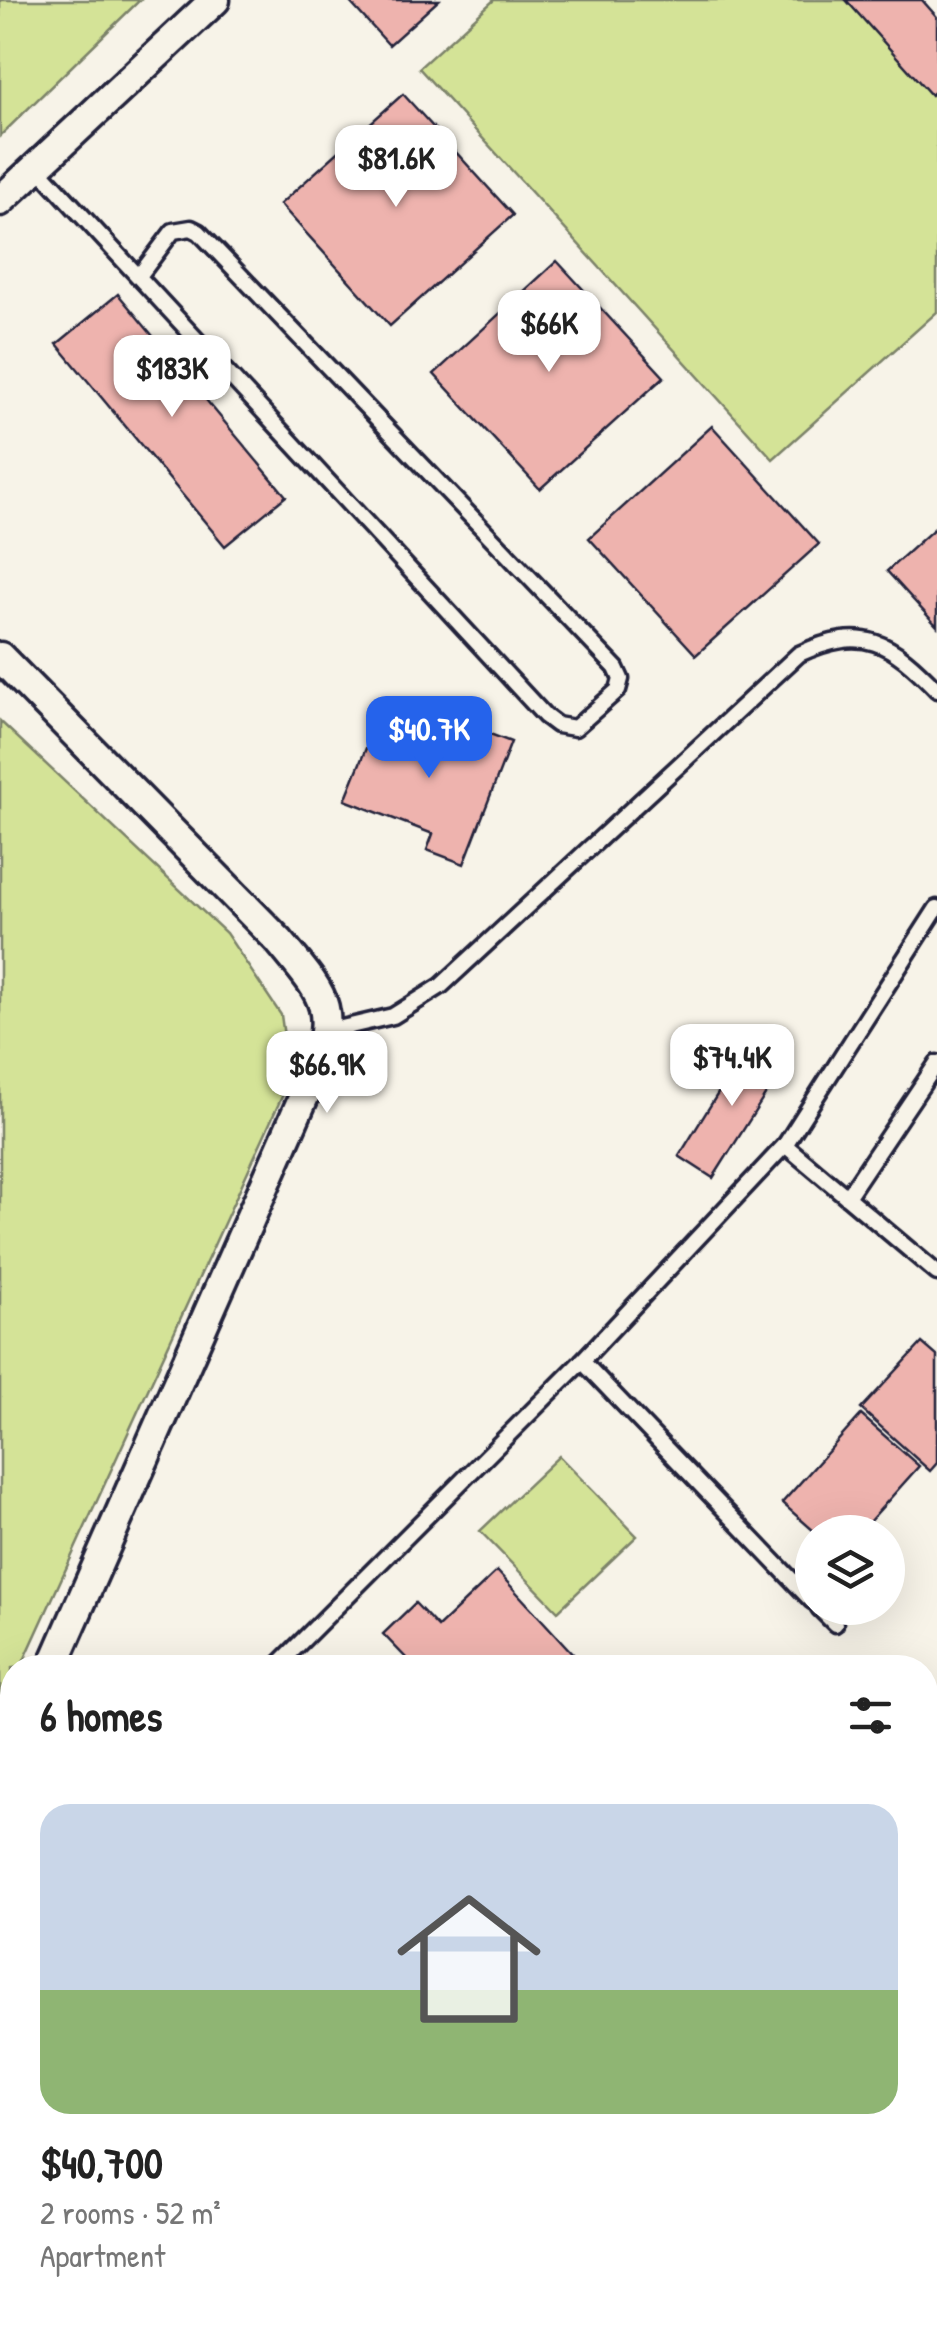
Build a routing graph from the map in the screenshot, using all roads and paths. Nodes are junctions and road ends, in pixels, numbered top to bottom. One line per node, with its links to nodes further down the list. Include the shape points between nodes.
1 (214, 0): 2 (street)
2 (36, 166): 3 (street); 4 (lane)
3 (0, 201)
4 (139, 276): 4 (lane, via 545,716 575,728 618,690 616,668 199,232 173,231)
5 (0, 657): 8 (street, via 279,942 314,983)
6 (937, 690): 8 (lane, via 878,641 837,640 799,654 442,986 392,1016)
7 (937, 908): 10 (lane)
8 (329, 1031): 15 (street)
9 (937, 1063): 11 (lane)
10 (785, 1145): 11 (lane); 13 (lane)
11 (847, 1197): 12 (lane)
12 (937, 1274)
13 (582, 1361): 14 (lane); 16 (lane)
14 (795, 1583)
15 (58, 1655)
16 (288, 1655)

